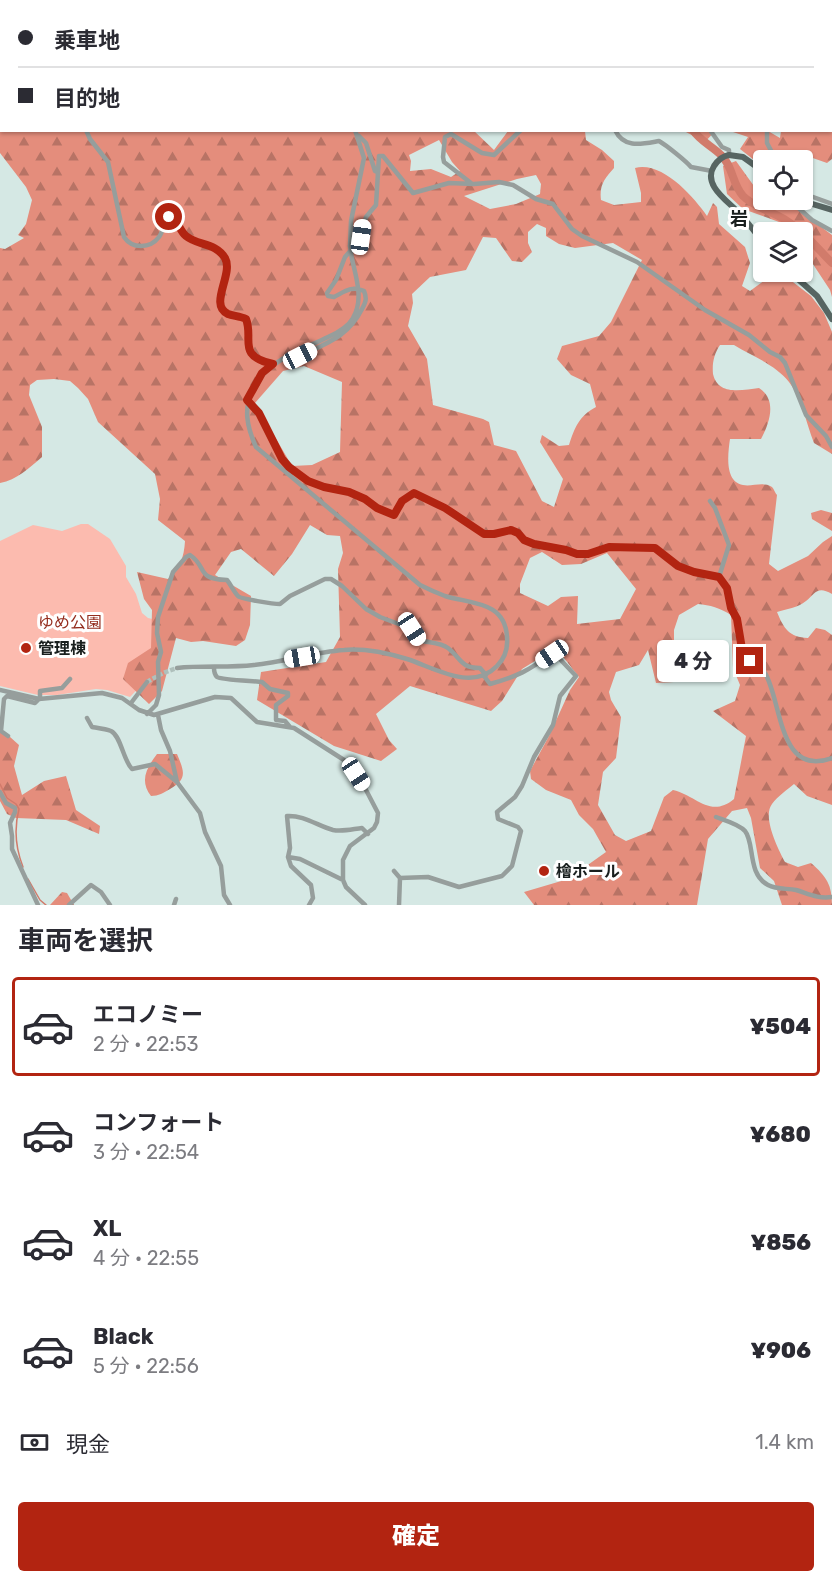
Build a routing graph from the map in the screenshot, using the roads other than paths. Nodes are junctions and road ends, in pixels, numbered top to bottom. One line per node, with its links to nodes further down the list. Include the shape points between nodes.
1 (87, 132): 23 (street, via 108,162 128,242 142,246 156,241 166,219 173,217 186,236 222,254 228,267 220,299 222,310 246,319 249,350)
2 (519, 132): 12 (street, via 494,155 482,153 451,134 445,137 444,162)
3 (616, 132): 10 (street, via 634,146 659,141 685,159 691,168)
4 (711, 132): 8 (street, via 729,150)
5 (767, 132): 7 (street)
6 (357, 133): 11 (street, via 365,141); 21 (street, bridge, via 363,166 350,246)
7 (771, 150)
8 (728, 155): 9 (main road, via 743,157); 10 (main road, via 719,159)
9 (753, 164)
10 (712, 171): 18 (main road, via 715,188)
11 (377, 172): 12 (street, via 379,156 383,156 413,193 449,183); 21 (street, via 376,205 327,294 334,297)
12 (474, 184): 25 (street, via 506,183 553,204 582,236 637,262 780,357 806,415)
13 (813, 197): 15 (street)
14 (813, 204): 17 (main road)
15 (832, 204)
16 (799, 210): 19 (street)
17 (832, 210)
18 (753, 230)
19 (832, 231)
20 (801, 282): 22 (main road, via 817,296)
21 (358, 288): 23 (street, via 358,306 348,325)
22 (832, 319)
23 (273, 364): 24 (street, via 262,373)
24 (247, 400): 27 (street, via 259,413 289,467 308,481 349,492 394,515 402,501 414,493 484,534 511,530 534,544 577,554 609,547 655,548 678,566); 30 (street, via 246,419 256,447 420,585 446,596 484,604 498,614 507,634 507,650 499,665)
25 (832, 447)
26 (710, 501): 27 (street, via 729,545)
27 (719, 577): 41 (street, via 727,588 737,619 742,649 764,672 790,746 808,760)
28 (177, 668): 29 (street)
29 (214, 668): 30 (street, via 368,650 463,678); 39 (street, via 219,678 262,682 270,689 288,693 276,705 276,720 285,721)
30 (485, 675): 36 (street, via 480,668 462,663 448,648 419,640 412,629 366,609 333,580 325,579 280,604 246,600 238,597 227,580 205,575 190,555 173,572 158,617 159,695); 48 (street, via 490,684 521,675 555,654 576,676 560,696 553,724 522,786 497,812 498,819 521,831 512,866 501,876 462,887 428,876)
31 (70, 680): 34 (street, via 62,688 40,691)
32 (147, 682): 35 (street)
33 (0, 690): 34 (street)
34 (39, 699): 35 (street, via 102,693); 40 (street, via 35,703 7,696 4,699 1,731)
35 (131, 703): 36 (street)
36 (147, 714): 37 (street)
37 (158, 715): 39 (street, via 223,697 231,698 256,722); 42 (street)
38 (87, 718): 42 (street, via 92,727 117,736 132,769 155,764)
39 (290, 727): 45 (street, via 344,760 356,774 378,813 376,825)
40 (8, 736)
41 (832, 758)
42 (177, 782): 56 (street, via 200,813 204,832 221,866 224,895)
43 (0, 792): 52 (street, via 6,803 15,808 10,823 12,849)
44 (716, 817): 50 (street, via 747,833 754,866 768,885 811,897)
45 (368, 834): 46 (street, via 363,828 336,830 287,816); 49 (street, via 345,853)
46 (288, 857): 49 (street); 57 (street, via 291,866 311,885)
47 (394, 871): 48 (street)
48 (400, 878): 59 (street)
49 (343, 880): 58 (street)
50 (832, 897)
51 (176, 899): 55 (street)
52 (38, 905)
53 (69, 905): 54 (street, via 91,885)
54 (110, 905)
55 (174, 905)
56 (230, 905)
57 (309, 905)
58 (365, 905)
59 (399, 905)

